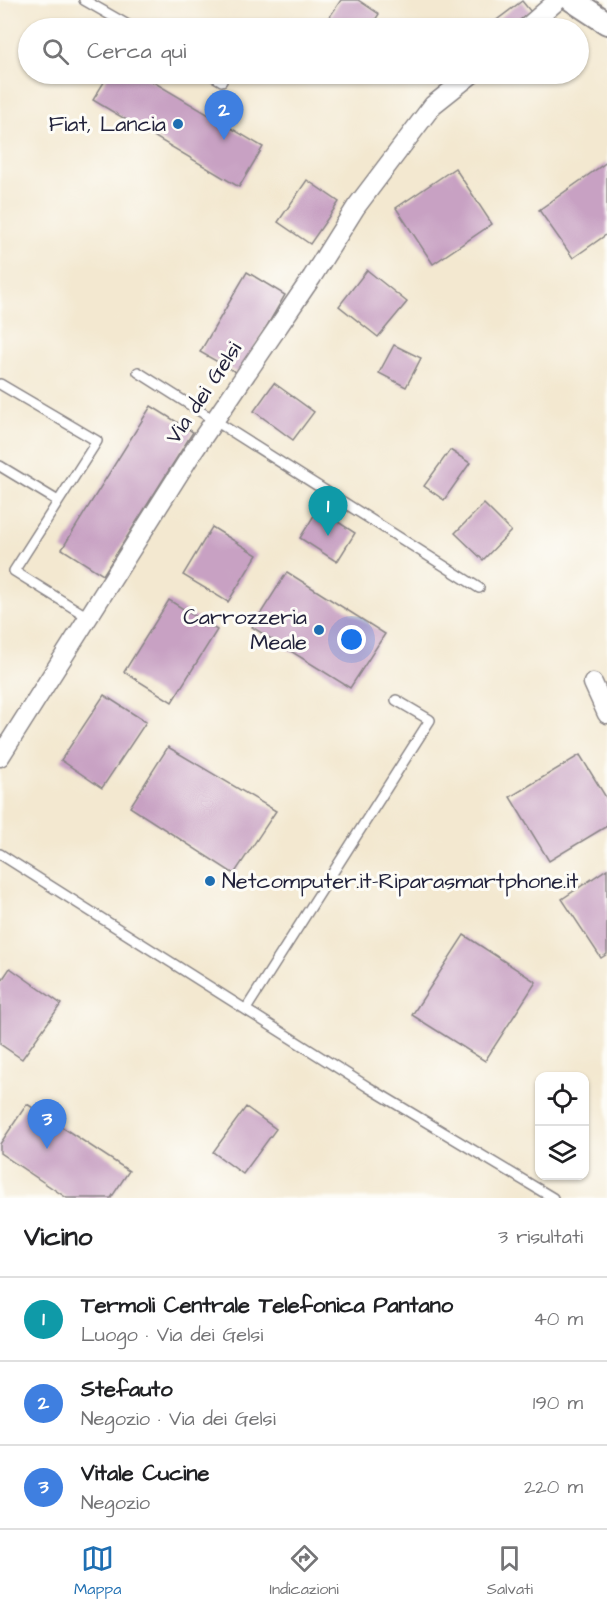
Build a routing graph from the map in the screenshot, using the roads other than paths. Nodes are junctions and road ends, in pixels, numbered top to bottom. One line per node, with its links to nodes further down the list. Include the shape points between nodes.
1 (84, 0): 4 (lane)
2 (558, 0): 5 (street)
3 (572, 0): 6 (street)
4 (116, 18)
5 (537, 18)
6 (607, 23)
7 (459, 84): 10 (street, Via dei Gelsi, via 433,105 356,207)
8 (138, 372): 10 (lane)
9 (0, 384): 12 (lane, via 97,441)
10 (214, 420): 13 (lane); 14 (street, Via dei Gelsi)
11 (0, 466): 12 (lane)
12 (58, 501): 14 (lane, via 14,571)
13 (479, 588)
14 (88, 616): 18 (street, Via dei Gelsi)
15 (593, 683): 17 (street)
16 (396, 700): 20 (lane, via 430,720)
17 (607, 714)
18 (0, 757)
19 (0, 854): 20 (lane)
20 (246, 1010): 21 (lane)
21 (553, 1198)

